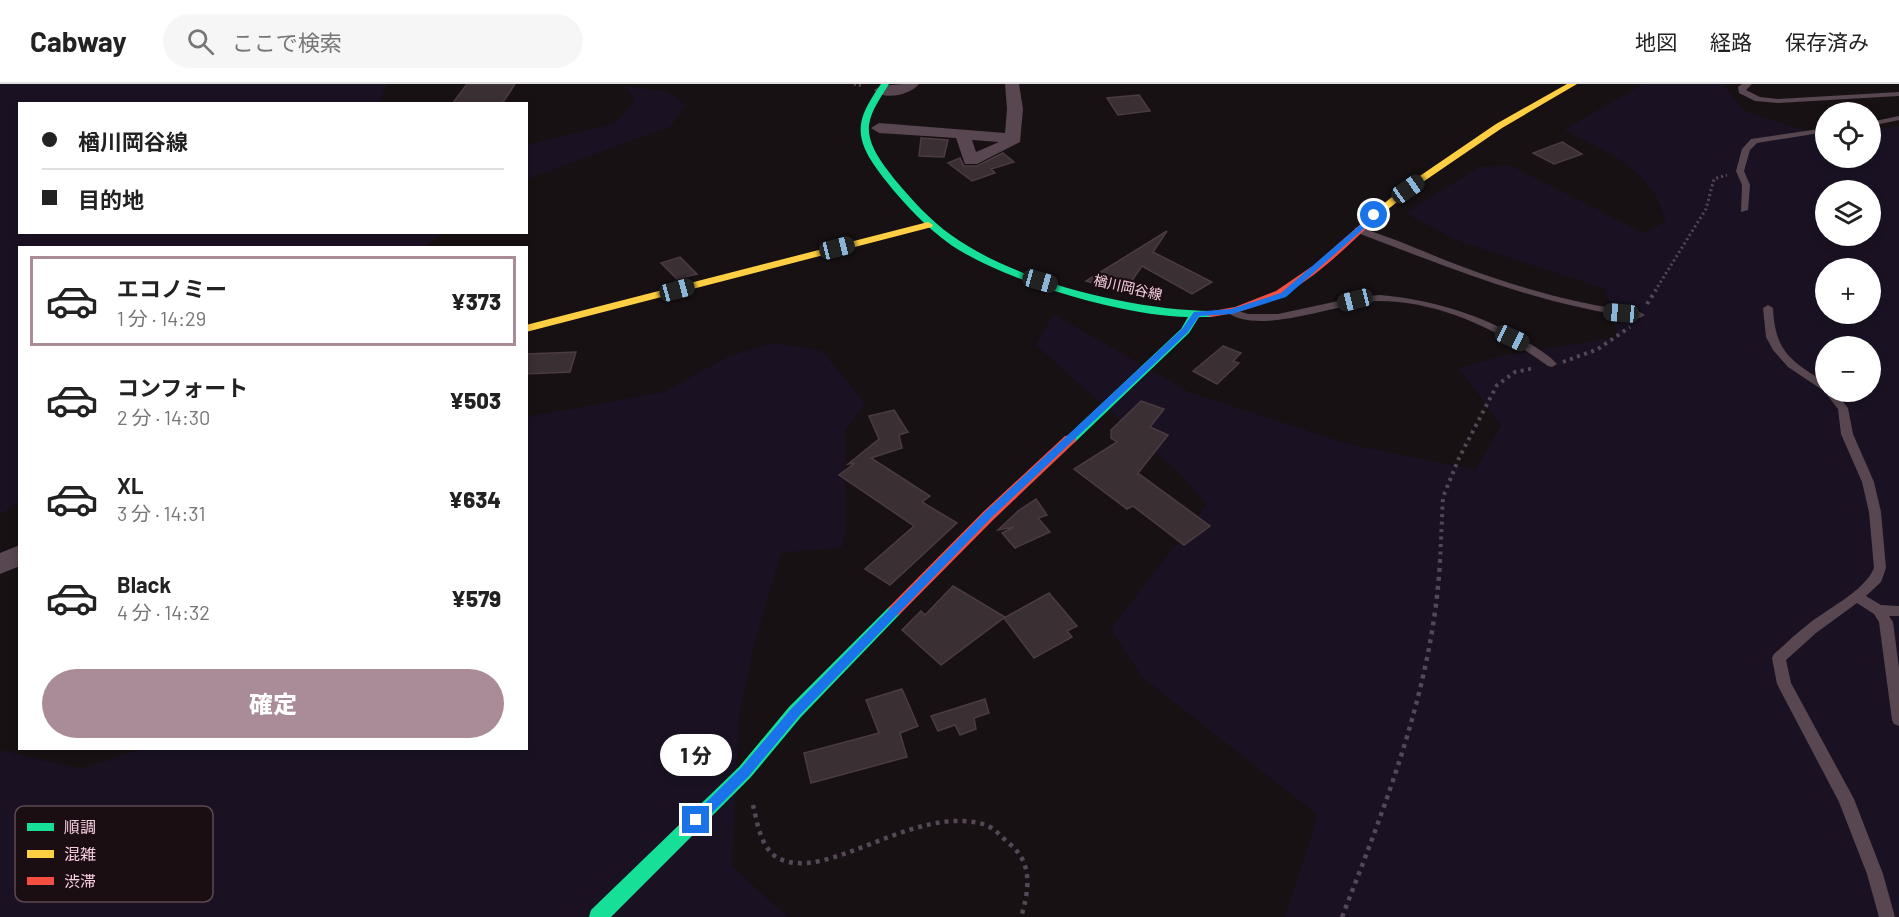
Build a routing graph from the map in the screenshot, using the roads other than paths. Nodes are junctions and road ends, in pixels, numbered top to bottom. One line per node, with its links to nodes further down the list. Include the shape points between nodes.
1 (912, 84): 5 (street, via 904,90)
2 (1012, 84): 12 (street)
3 (1573, 84): 15 (main road, 楢川岡谷線, via 1461,152 1390,201)
4 (1748, 84): 6 (lane, via 1742,91 1765,100)
5 (883, 87): 14 (main road, 楢川岡谷線, via 865,124 870,147 884,171)
6 (1899, 94)
7 (1899, 118): 8 (lane)
8 (1881, 122)
9 (879, 128): 11 (street)
10 (1815, 132): 13 (lane, via 1754,141 1746,148 1740,171 1746,185)
11 (962, 134): 12 (street); 12 (street, via 971,161 1008,146)
12 (1013, 138)
13 (1744, 210)
14 (928, 225): 18 (main road, 楢川岡谷線, via 959,248 1016,275 1158,312); 20 (main road)
15 (1358, 230): 17 (main road, 楢川岡谷線, via 1284,295); 19 (lane, via 1518,290 1575,307)
16 (1768, 308): 22 (lane, via 1767,324 1778,352)
17 (1232, 312): 18 (main road, 楢川岡谷線); 21 (lane, via 1258,319 1355,300 1393,299 1421,304 1493,329 1531,347)
18 (1196, 314): 30 (main road, via 1185,330 988,516 795,712 745,772)
19 (1640, 315)
20 (528, 328)
21 (1552, 364)
22 (1815, 381)
23 (1838, 402): 26 (lane, via 1843,408 1847,434 1868,482 1875,512 1880,568 1876,578)
24 (18, 555): 25 (street)
25 (0, 564)
26 (1856, 596): 27 (lane); 31 (lane, via 1810,629 1779,658 1780,669 1784,684 1846,799)
27 (1879, 610): 28 (lane); 29 (lane, via 1886,622)
28 (1899, 611)
29 (1899, 720)
30 (598, 917)
31 (1887, 917)

